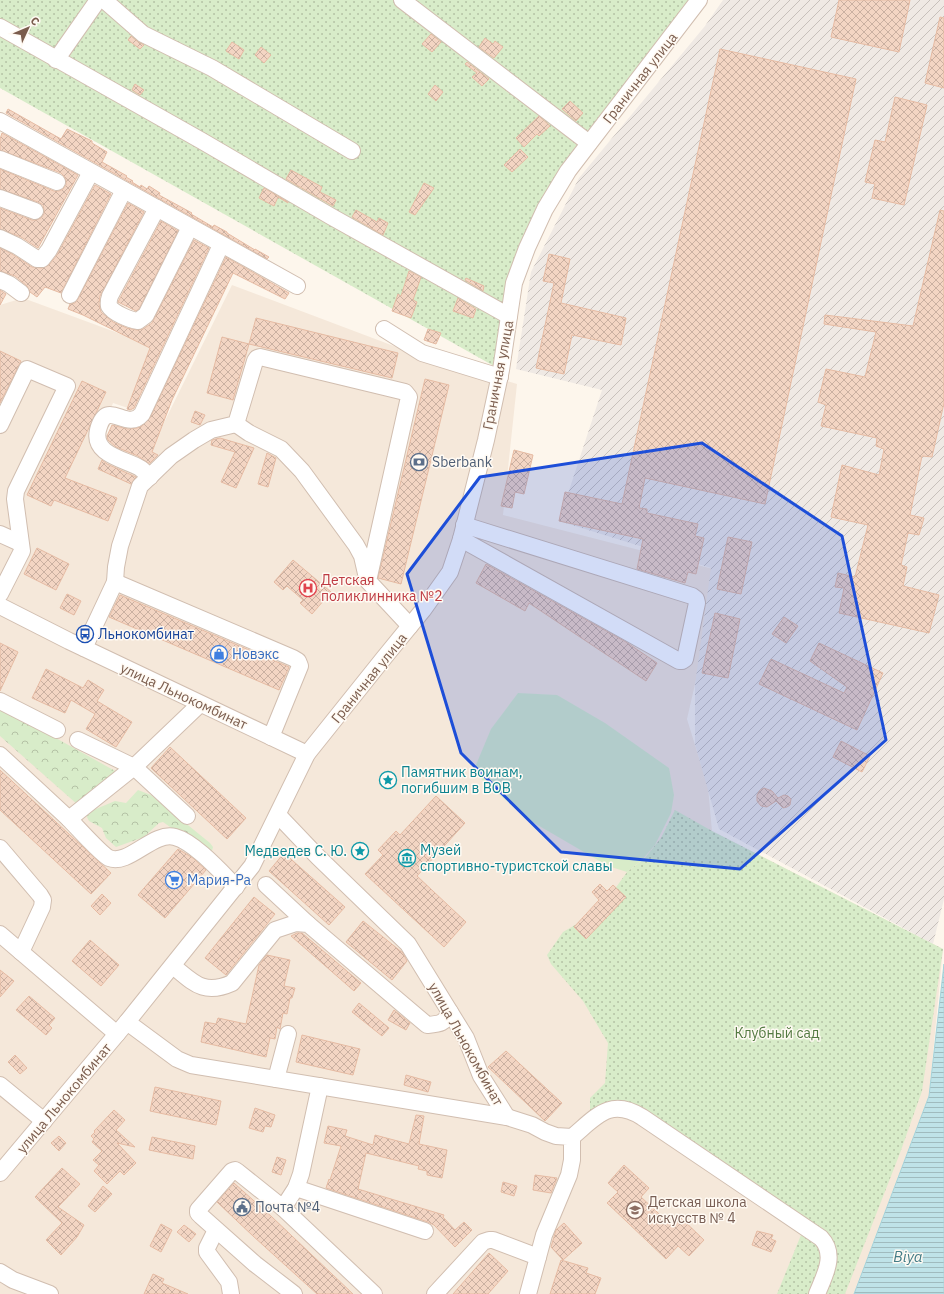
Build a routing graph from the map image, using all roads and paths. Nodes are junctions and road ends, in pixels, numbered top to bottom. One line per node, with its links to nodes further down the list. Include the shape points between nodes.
1 (98, 0): 6 (street)
2 (104, 0): 9 (street, via 143,34 212,68)
3 (402, 0): 8 (street)
4 (700, 0): 8 (street, Граничная улица)
5 (0, 27): 6 (street)
6 (56, 60): 24 (street)
7 (0, 121): 11 (street)
8 (589, 143): 24 (street, Граничная улица, via 545,209 514,282)
9 (352, 151)
10 (0, 159): 12 (street)
11 (91, 172): 13 (street); 18 (street, via 42,259 37,259)
12 (57, 182)
13 (124, 190): 15 (street); 23 (street)
14 (0, 198): 16 (street)
15 (157, 208): 17 (street); 17 (street, via 110,296 109,305 114,311 138,322 146,315)
16 (35, 211)
17 (190, 227): 19 (street)
18 (0, 238)
19 (221, 245): 21 (street); 29 (street, via 142,414 134,420 108,415 100,424 97,441 102,448 109,454 140,468)
20 (0, 280): 22 (street, via 10,284)
21 (297, 286)
22 (20, 293)
23 (70, 295)
24 (509, 316): 26 (street, Граничная улица)
25 (384, 328): 26 (street, via 422,353)
26 (500, 377): 30 (street, Граничная улица)
27 (236, 424): 29 (street, via 211,430 171,456); 33 (street, via 281,449 302,471 356,545 362,556); 33 (street, via 255,361 260,357 407,394 409,401)
28 (0, 425): 32 (street, via 27,369 67,386 16,491)
29 (150, 477): 34 (street, via 140,486 130,514 120,546)
30 (462, 532): 30 (street, via 679,661 685,659 697,603 692,596); 37 (street, Граничная улица, via 450,572)
31 (0, 534): 32 (street)
32 (20, 543): 35 (street, via 22,551)
33 (368, 581): 37 (street)
34 (116, 582): 38 (street); 42 (street, via 298,661 300,666)
35 (0, 594)
36 (0, 606): 38 (street, улица Льнокомбинат)
37 (410, 626): 44 (street, Граничная улица)
38 (84, 648): 40 (street, улица Льнокомбинат)
39 (0, 701): 41 (street)
40 (200, 704): 42 (street, улица Льнокомбинат); 46 (street)
41 (57, 730)
42 (270, 737): 44 (street, улица Льнокомбинат)
43 (78, 740): 46 (street)
44 (308, 754): 47 (street, улица Льнокомбинат)
45 (0, 755): 49 (street)
46 (134, 767): 48 (street); 49 (street)
47 (278, 815): 52 (street, улица Льнокомбинат, via 252,866); 57 (street, улица Льнокомбинат, via 408,944)
48 (187, 816)
49 (69, 819): 52 (street, via 105,855 114,859 128,856 164,836 182,839)
50 (0, 848): 55 (street, via 43,900)
51 (266, 885): 53 (street)
52 (236, 887): 56 (street, улица Льнокомбинат)
53 (308, 924): 56 (street, via 296,923 275,930 232,983 223,987 198,986); 57 (street, via 427,1025 439,1024 446,1020)
54 (0, 934): 55 (street)
55 (21, 952): 59 (street)
56 (173, 966): 58 (street, улица Льнокомбинат)
57 (450, 1012): 64 (street, улица Льнокомбинат)
58 (127, 1022): 59 (street, улица Льнокомбинат); 61 (street, улица Льнокомбинат, via 177,1059 191,1065)
59 (117, 1034): 65 (street, улица Льнокомбинат)
60 (288, 1034): 61 (street)
61 (276, 1079): 63 (street, улица Льнокомбинат)
62 (0, 1085): 65 (street)
63 (320, 1086): 64 (street, улица Льнокомбинат); 68 (street)
64 (506, 1117): 66 (street, улица Льнокомбинат, via 556,1136)
65 (44, 1121): 67 (street, улица Льнокомбинат)
66 (572, 1137): 72 (street, via 570,1171 544,1235); 80 (street, via 602,1112 626,1110 642,1117 826,1243 829,1260)
67 (0, 1173)
68 (296, 1188): 69 (street); 71 (street)
69 (283, 1208): 70 (street, via 234,1170 198,1210 198,1213); 77 (street)
70 (216, 1230): 75 (street, via 207,1252 229,1282); 76 (street)
71 (425, 1231)
72 (538, 1257): 78 (street, via 488,1240 483,1242); 79 (street)
73 (0, 1272): 74 (street, via 13,1280)
74 (50, 1294)
75 (231, 1294)
76 (294, 1294)
77 (374, 1294)
78 (435, 1294)
79 (528, 1294)
80 (817, 1294)

